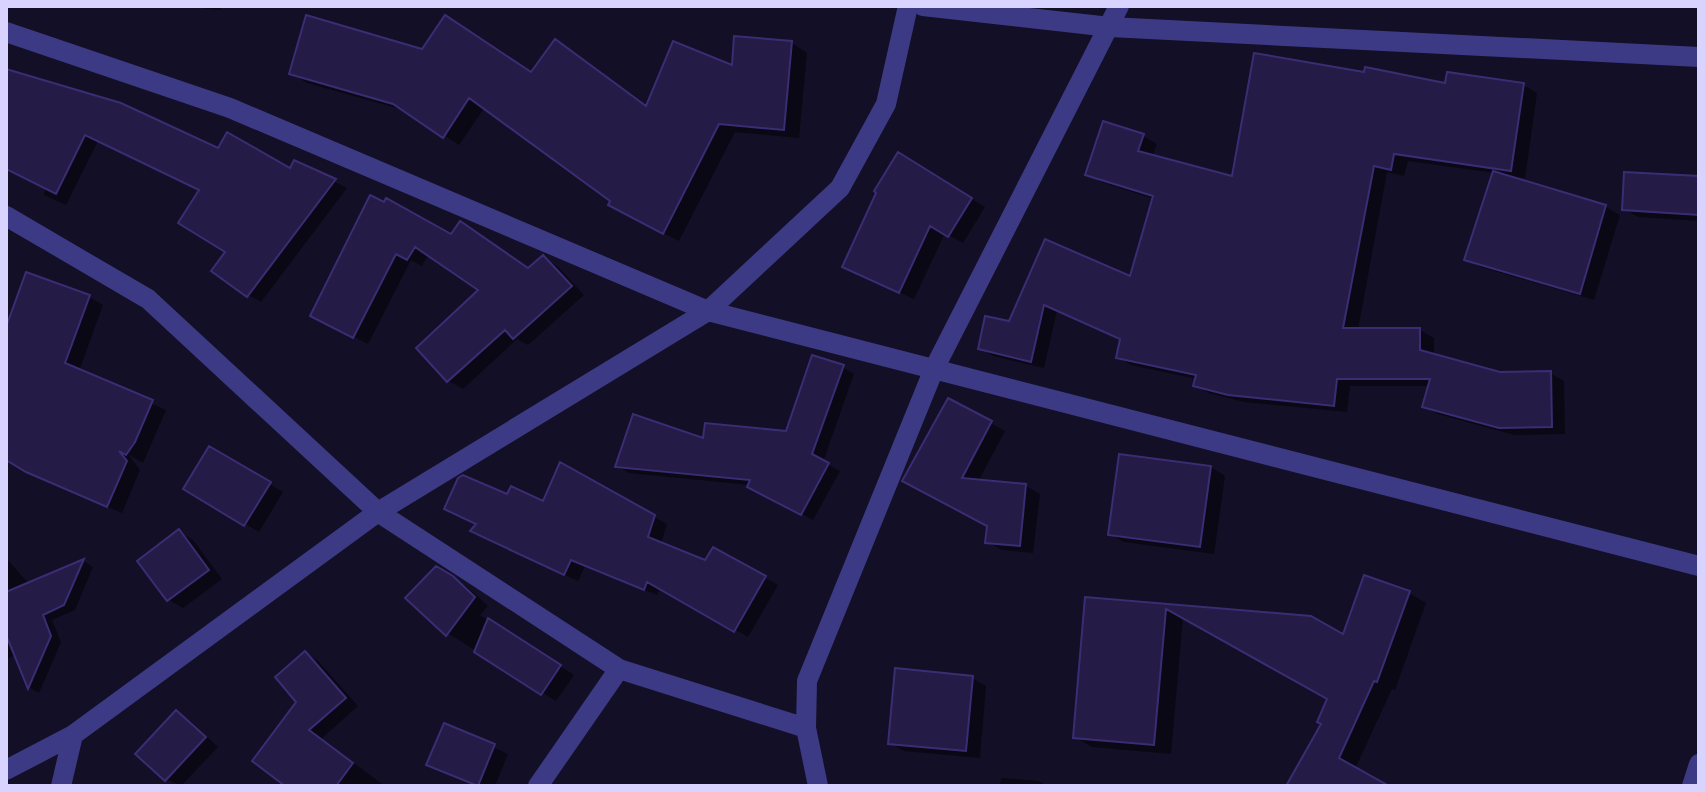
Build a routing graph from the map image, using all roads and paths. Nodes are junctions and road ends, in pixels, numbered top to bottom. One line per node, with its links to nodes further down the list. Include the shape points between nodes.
1 (908, 6): 8 (street, via 886,104 840,188)
2 (923, 6): 4 (street)
3 (1119, 6): 4 (street)
4 (1110, 27): 6 (street); 9 (street)
5 (6, 32): 8 (street, via 230,108)
6 (1699, 57)
7 (6, 216): 10 (street, via 148,299)
8 (708, 311): 9 (street); 10 (street)
9 (934, 369): 11 (street); 13 (street, via 807,681)
10 (378, 512): 12 (street); 14 (street)
11 (1699, 566)
12 (619, 669): 13 (street); 18 (street)
13 (806, 728): 19 (street)
14 (73, 735): 16 (street); 17 (street)
15 (1699, 764): 20 (street)
16 (6, 770)
17 (61, 786)
18 (538, 786)
19 (818, 786)
20 (1692, 786)

